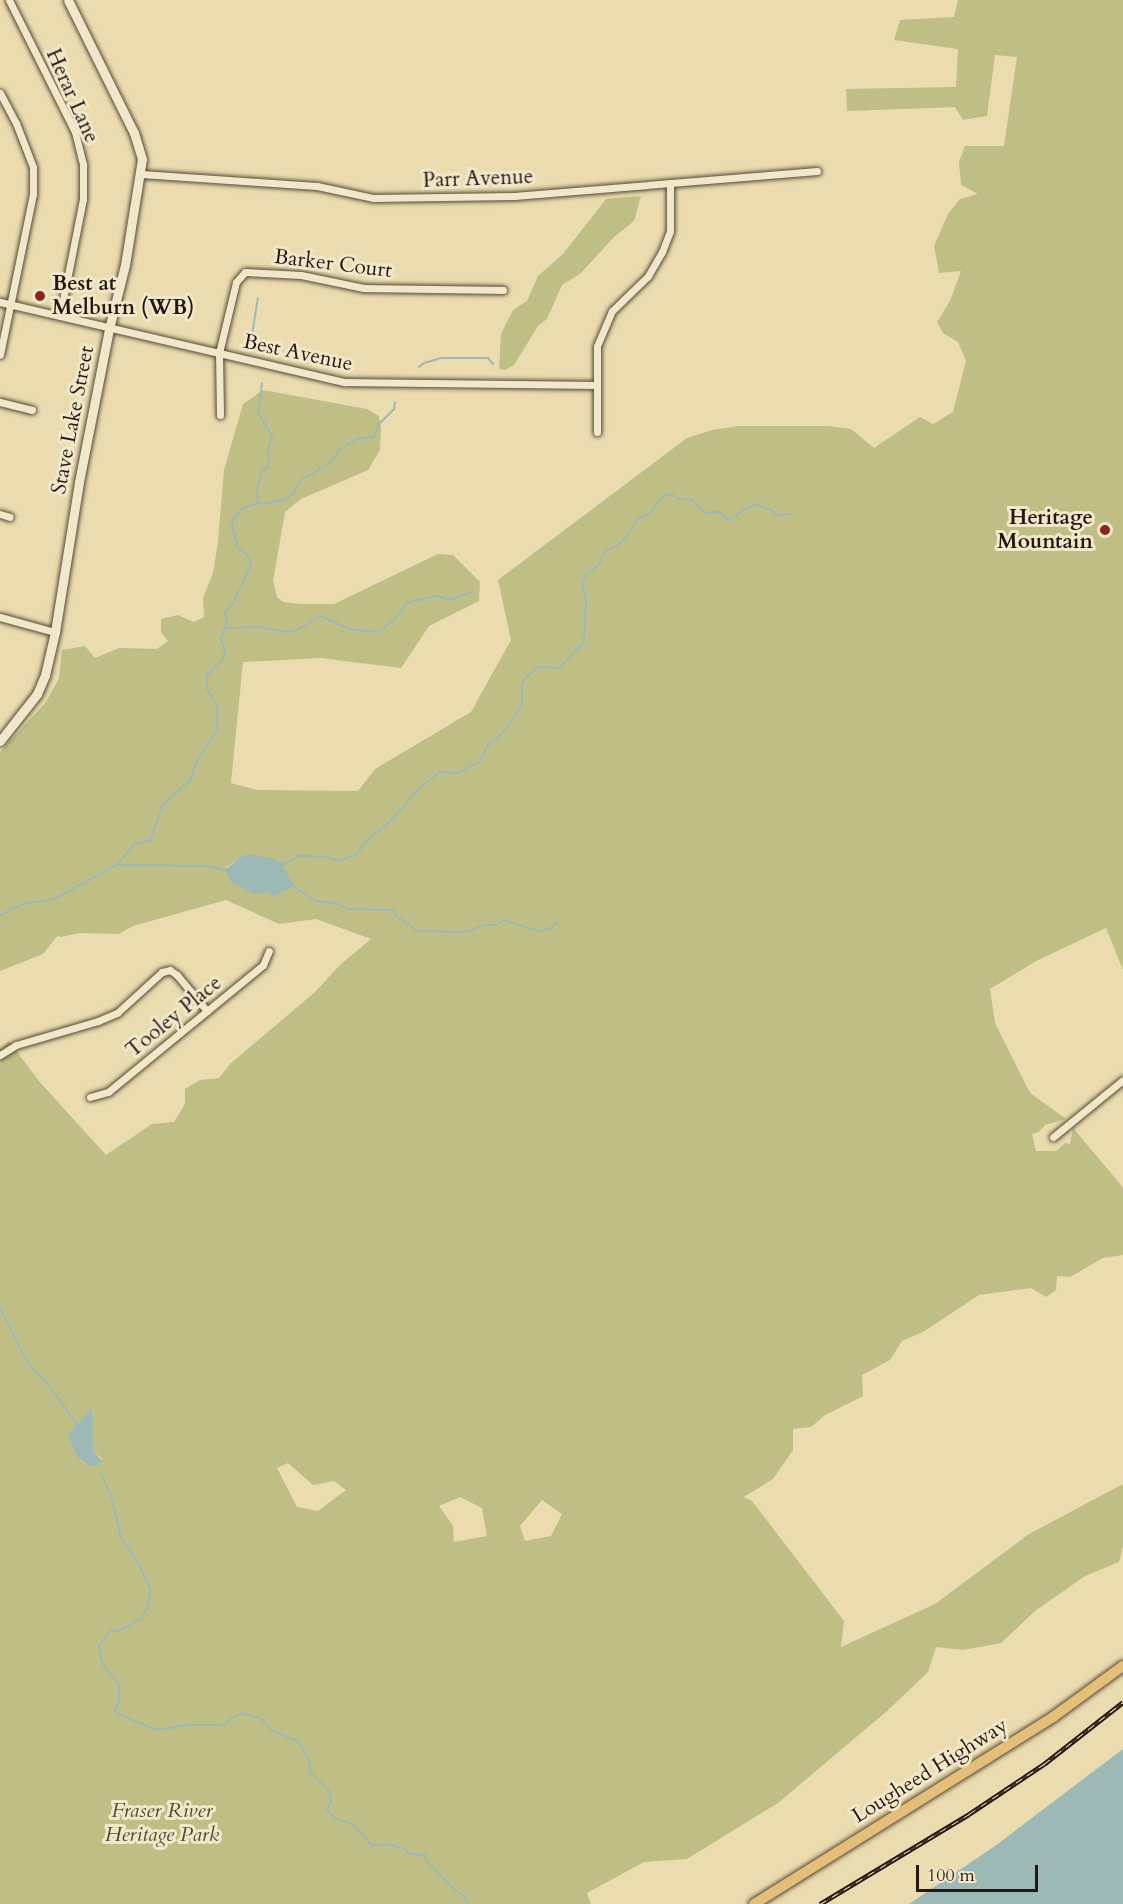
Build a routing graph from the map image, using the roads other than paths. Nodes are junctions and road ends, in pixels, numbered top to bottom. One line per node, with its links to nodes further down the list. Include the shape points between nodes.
1 (9, 0): 10 (street, Herar Lane, via 75,132 83,165 83,199)
2 (68, 0): 5 (main road, Stave Lake Street, via 138,143)
3 (0, 93): 9 (street, via 33,167 33,194)
4 (817, 171): 6 (street, Parr Avenue)
5 (141, 174): 6 (street, Parr Avenue, via 316,186 373,198 514,196); 11 (main road, Stave Lake Street)
6 (670, 183): 14 (street, via 667,240 648,276 620,302 606,322 597,346)
7 (503, 290): 12 (street, Barker Court, via 364,288 301,275 249,271 236,282)
8 (0, 302): 9 (street, Best Avenue)
9 (9, 304): 10 (street, Best Avenue); 13 (street)
10 (60, 315): 11 (street, Best Avenue)
11 (109, 329): 12 (street, Best Avenue); 22 (main road, Stave Lake Street)
12 (219, 353): 14 (street, Best Avenue, via 358,383); 17 (street, Barker Court)
13 (0, 355)
14 (596, 385): 18 (street)
15 (0, 402): 16 (street)
16 (32, 410)
17 (220, 415)
18 (597, 432)
19 (0, 514): 20 (street)
20 (10, 517)
21 (0, 617): 22 (street)
22 (55, 632): 23 (main road, Stave Lake Street, via 37,694)
23 (0, 741)
24 (269, 951): 25 (street, Tooley Place, via 263,965)
25 (207, 1011): 26 (street, via 170,970 162,972 117,1013 16,1045); 28 (street, Tooley Place, via 108,1092)
26 (0, 1055)
27 (1123, 1080): 29 (street)
28 (90, 1097)
29 (1053, 1137)
30 (1123, 1666): 31 (main road, Lougheed Highway, via 1053,1717)
31 (754, 1904)

